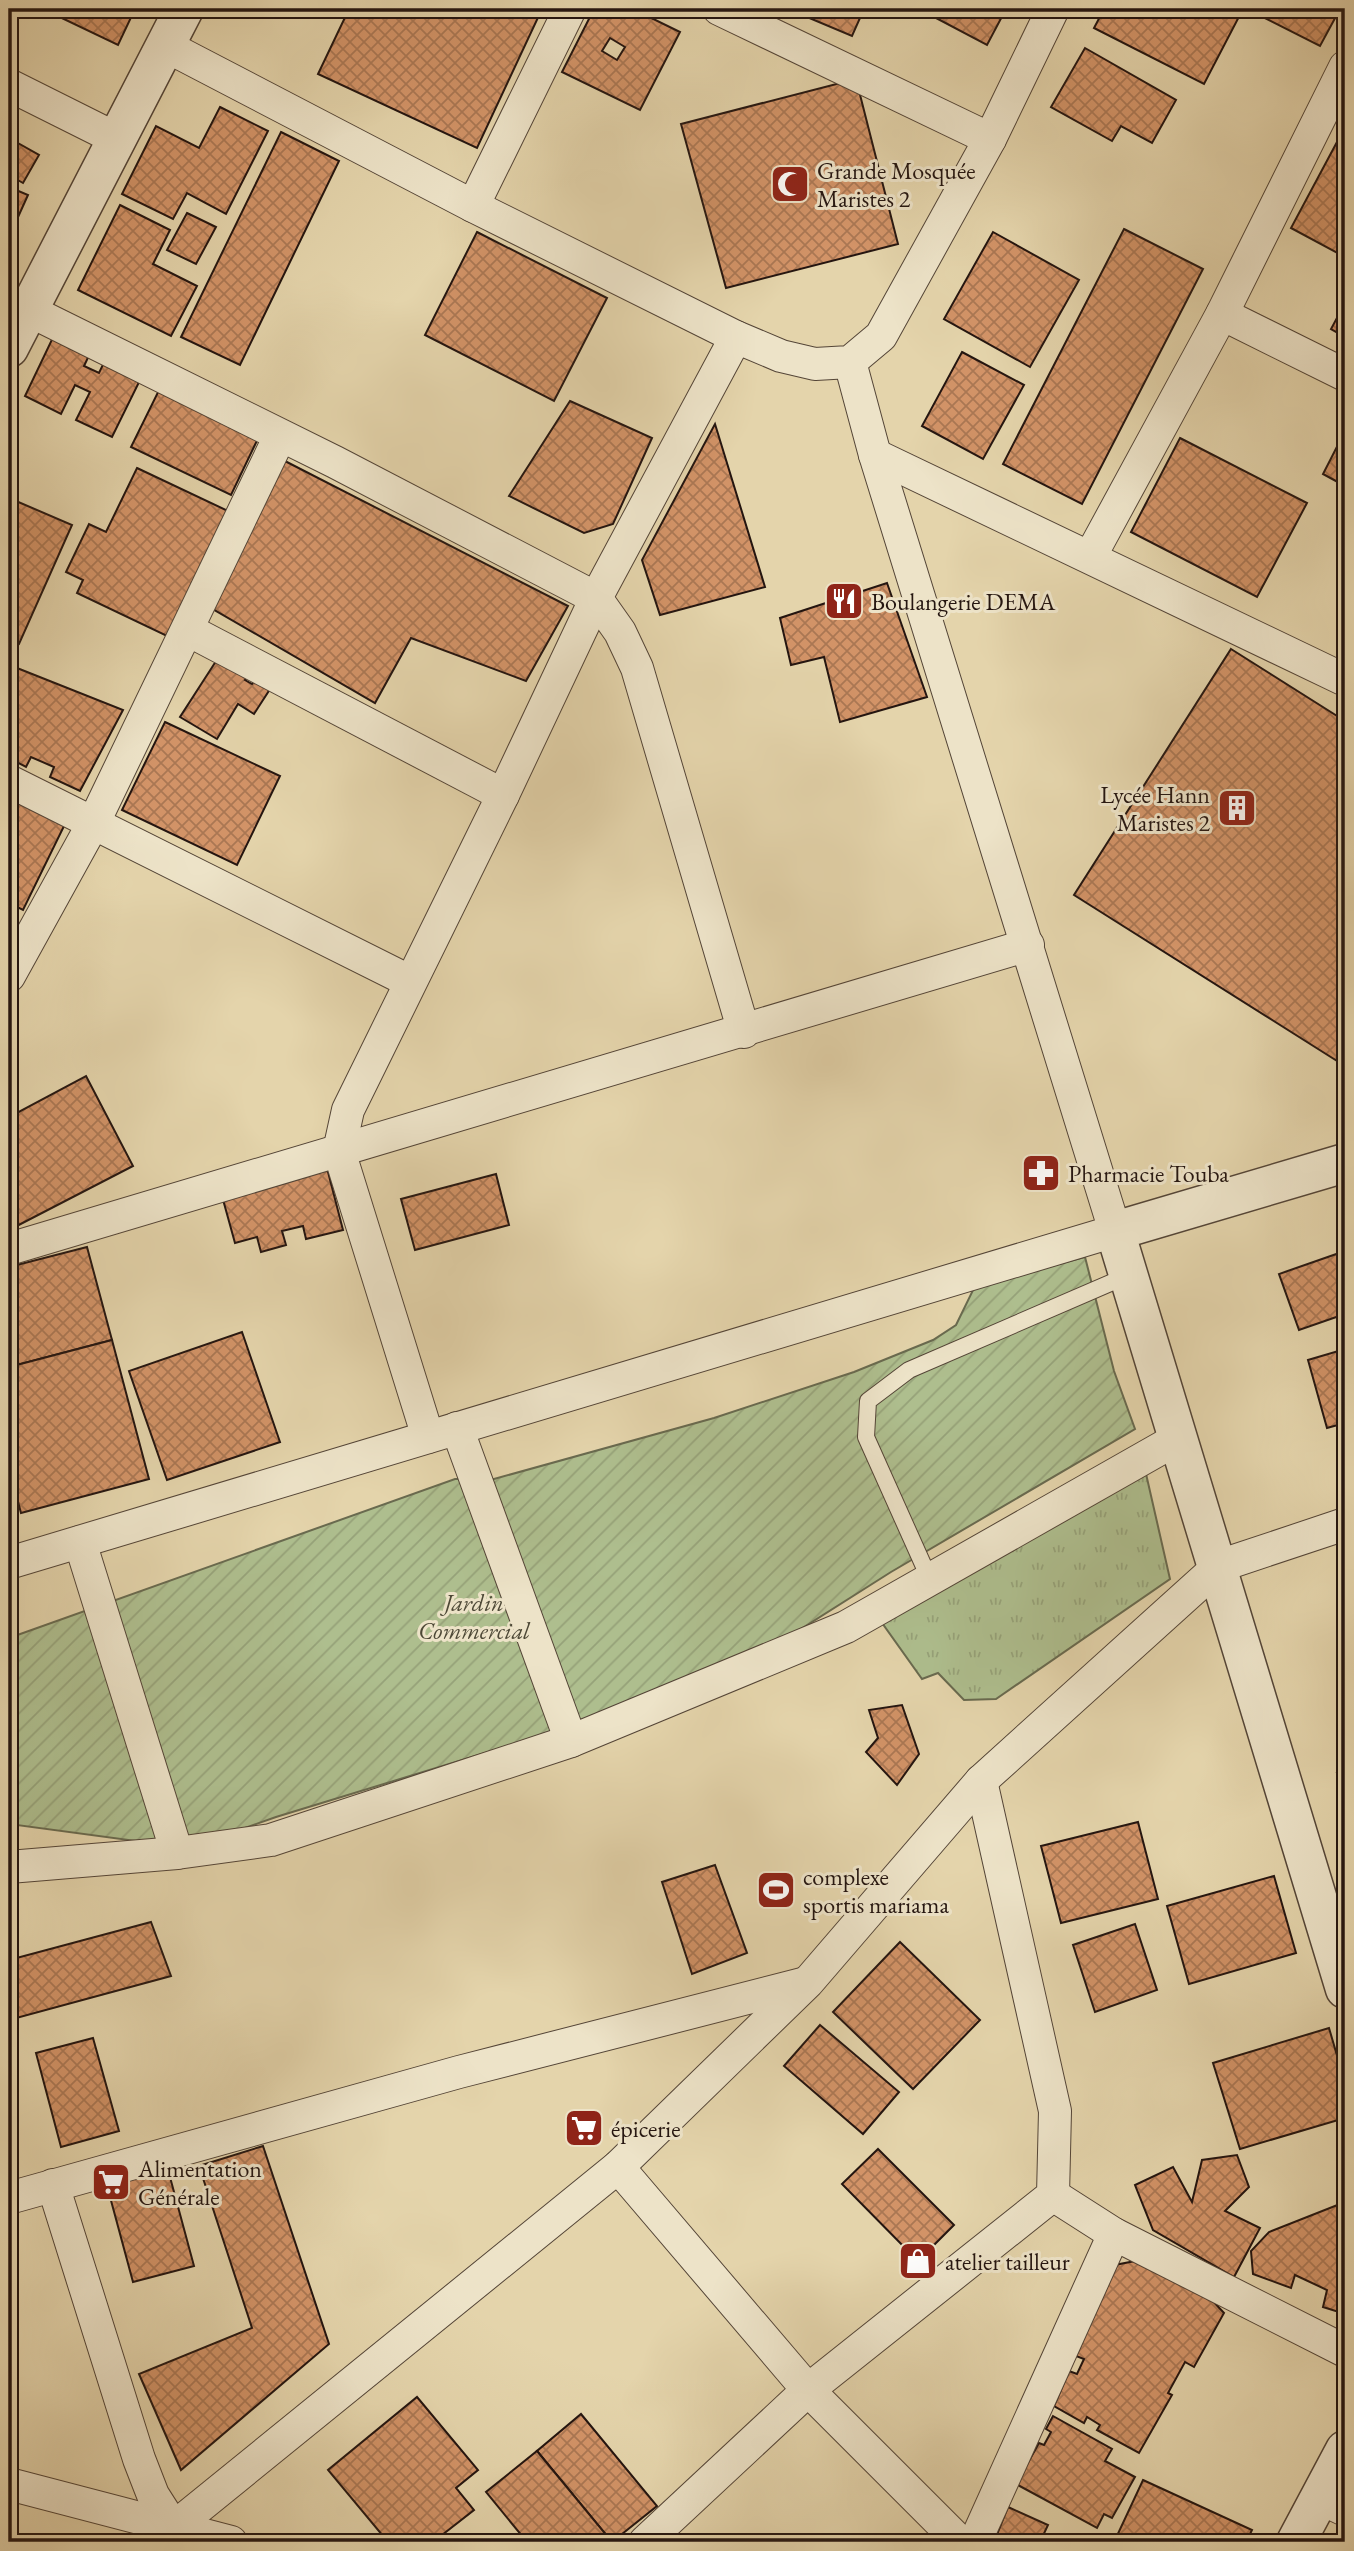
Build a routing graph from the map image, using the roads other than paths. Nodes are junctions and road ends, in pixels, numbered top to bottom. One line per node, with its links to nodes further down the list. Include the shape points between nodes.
1 (184, 9): 5 (street)
2 (570, 9): 10 (street)
3 (1053, 9): 9 (street)
4 (725, 10): 9 (street)
5 (166, 46): 8 (street); 10 (street)
6 (1345, 67): 12 (street)
7 (9, 85): 8 (street)
8 (115, 138): 11 (street)
9 (990, 139): 15 (street, via 881,336)
10 (473, 206): 13 (street)
11 (28, 310): 14 (street); 17 (street)
12 (1222, 314): 16 (street); 19 (street)
13 (736, 337): 15 (street, via 780,356 815,364); 20 (street)
14 (9, 348)
15 (850, 362): 18 (street)
16 (1345, 375)
17 (280, 436): 20 (street); 21 (street)
18 (875, 455): 19 (street); 26 (street)
19 (1090, 557): 22 (street)
20 (596, 598): 24 (street); 29 (street, via 620,632 637,668)
21 (188, 630): 24 (street); 25 (street)
22 (1345, 680)
23 (9, 781): 25 (street)
24 (503, 795): 28 (street)
25 (94, 822): 27 (street); 28 (street)
26 (1028, 945): 29 (street); 32 (street)
27 (9, 975)
28 (409, 981): 30 (street, via 348,1110)
29 (744, 1032): 30 (street)
30 (340, 1151): 33 (street); 35 (street)
31 (1345, 1163): 32 (street)
32 (1115, 1231): 34 (street); 35 (street)
33 (9, 1249)
34 (1129, 1275): 36 (street); 41 (lane, via 909,1370 868,1401 866,1437)
35 (442, 1432): 38 (street); 42 (street)
36 (1180, 1438): 40 (street); 41 (street)
37 (1345, 1524): 40 (street)
38 (80, 1542): 39 (street); 44 (street)
39 (9, 1561)
40 (1219, 1566): 43 (street); 47 (street)
41 (930, 1580): 42 (street, via 846,1627)
42 (572, 1741): 44 (street, via 271,1840)
43 (981, 1781): 46 (street); 50 (street, via 1055,2111)
44 (177, 1853): 45 (street)
45 (9, 1867)
46 (808, 1982): 48 (street); 49 (street)
47 (1345, 1989)
48 (618, 2167): 54 (street); 58 (street)
49 (53, 2185): 51 (street); 58 (street)
50 (1053, 2195): 52 (street); 54 (street)
51 (9, 2199)
52 (1114, 2234): 53 (street); 62 (street)
53 (1345, 2351)
54 (808, 2390): 60 (street); 61 (street)
55 (1345, 2451): 57 (street)
56 (9, 2484): 58 (street)
57 (1332, 2504): 63 (street)
58 (165, 2535): 59 (street)
59 (231, 2542)
60 (645, 2542)
61 (960, 2542)
62 (975, 2542)
63 (1296, 2542)

